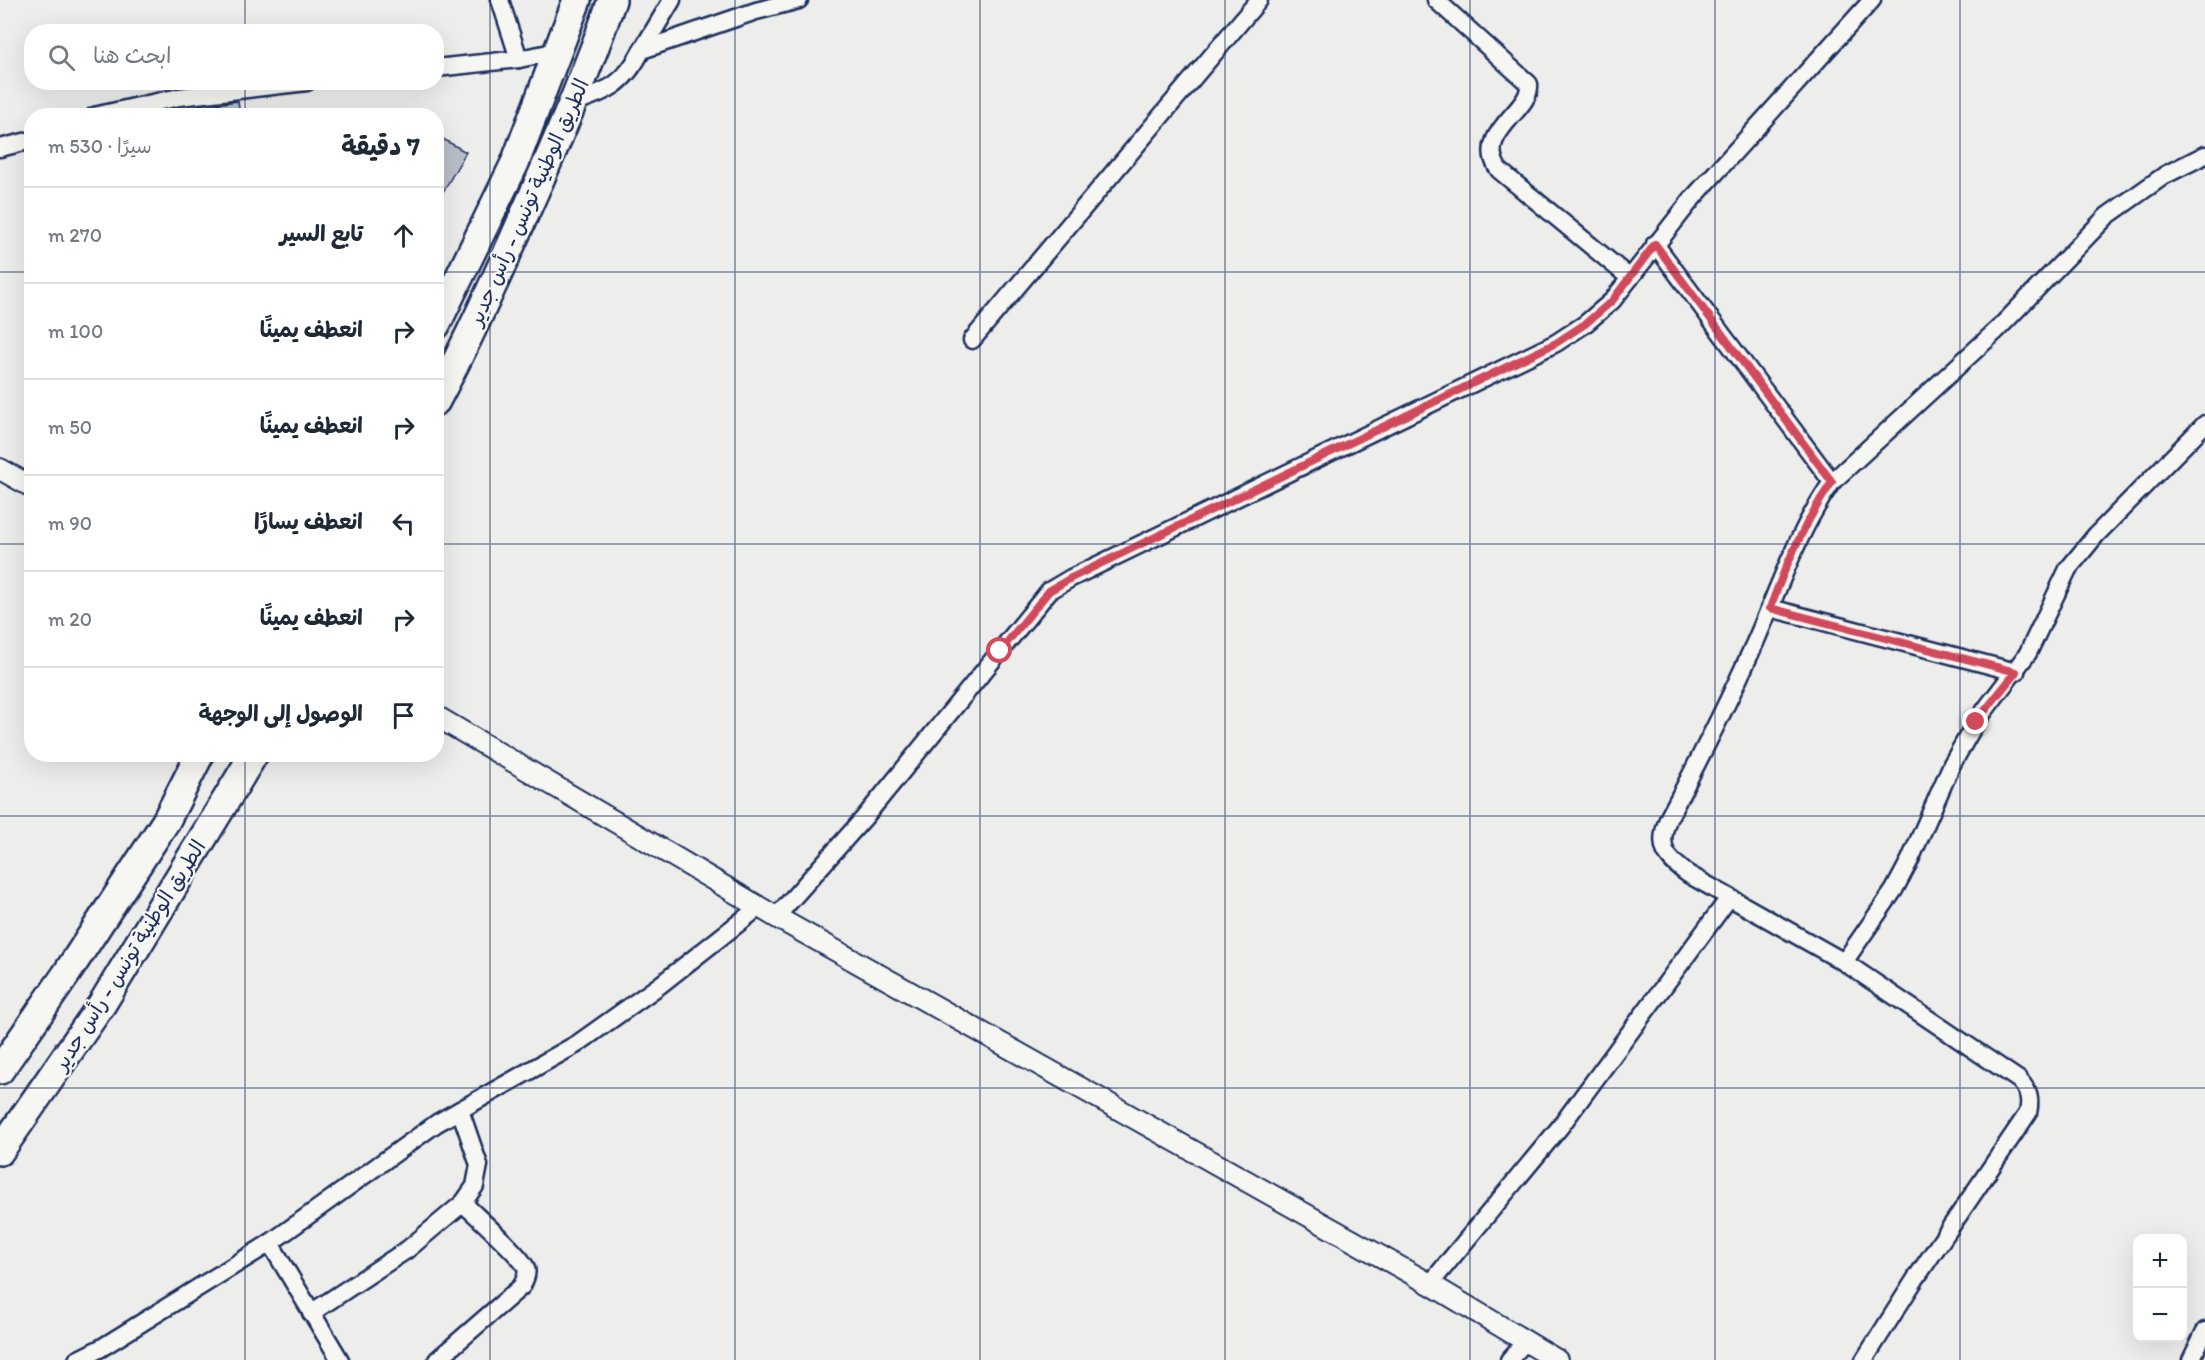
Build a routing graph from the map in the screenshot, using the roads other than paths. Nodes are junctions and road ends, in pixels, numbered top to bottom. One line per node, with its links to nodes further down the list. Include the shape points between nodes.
1 (500, 0): 11 (street)
2 (577, 0): 9 (highway, الطريق الوطنية تونس - رأس جدير)
3 (612, 0): 14 (highway, الطريق الوطنية تونس - رأس جدير)
4 (672, 0): 10 (street)
5 (799, 0): 10 (street)
6 (1259, 0): 22 (street)
7 (1436, 0): 20 (street, via 1529,84 1528,93 1493,144 1492,159 1499,170)
8 (1872, 0): 19 (street)
9 (559, 51): 11 (street); 21 (highway, الطريق الوطنية تونس - رأس جدير, via 515,163)
10 (642, 51): 14 (street, via 632,69 611,89)
11 (519, 59): 12 (street)
12 (444, 67)
13 (238, 90): 15 (street)
14 (573, 104): 23 (highway, الطريق الوطنية تونس - رأس جدير, via 493,286)
15 (130, 108)
16 (24, 142): 17 (street)
17 (0, 148)
18 (2205, 155): 27 (street, via 2165,175 2107,216 1997,330)
19 (1655, 244): 20 (street); 27 (street)
20 (1630, 278): 35 (street, via 1599,313 1556,343 1049,591 864,818)
21 (444, 309)
22 (972, 340)
23 (444, 385)
24 (2205, 424): 29 (street, via 2068,569)
25 (0, 469): 26 (street)
26 (24, 482)
27 (1832, 482): 28 (street, via 1796,544)
28 (1770, 608): 29 (street); 33 (street, via 1662,834 1671,862)
29 (2016, 672): 36 (street, via 1976,722 1952,764 1894,890)
30 (444, 721): 34 (street)
31 (196, 762): 37 (highway, الطريق الوطنية تونس - رأس جدير, via 166,821)
32 (249, 762): 39 (highway, الطريق الوطنية تونس - رأس جدير, via 102,1004)
33 (1729, 898): 36 (street); 42 (street, via 1560,1127)
34 (759, 907): 35 (street); 38 (street, via 577,1044)
35 (776, 917): 42 (street)
36 (1844, 962): 51 (street, via 2019,1080 2030,1101 2028,1113)
37 (0, 1070)
38 (460, 1110): 40 (street, via 479,1165 475,1186); 41 (street, via 399,1149)
39 (0, 1152)
40 (464, 1203): 43 (street, via 408,1249); 48 (street, via 518,1257 526,1268 526,1276 522,1286)
41 (270, 1243): 43 (street); 46 (street)
42 (1430, 1284): 45 (street)
43 (311, 1312): 47 (street)
44 (2205, 1331): 52 (street)
45 (1525, 1342): 49 (street); 50 (street)
46 (77, 1360)
47 (340, 1360)
48 (437, 1360)
49 (1509, 1360)
50 (1557, 1360)
51 (1864, 1360)
52 (2192, 1360)

